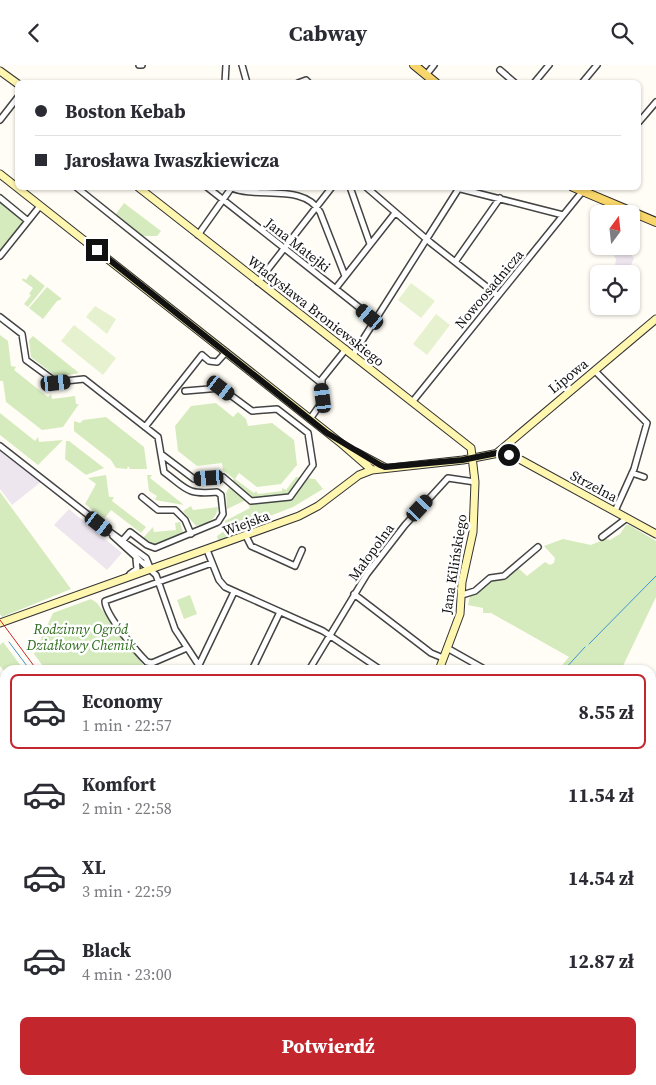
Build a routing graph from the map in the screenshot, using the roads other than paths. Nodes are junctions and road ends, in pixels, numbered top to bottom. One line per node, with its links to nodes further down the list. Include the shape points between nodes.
1 (226, 65): 10 (street)
2 (242, 65): 11 (street)
3 (414, 65): 9 (main road)
4 (434, 65): 9 (street)
5 (549, 65): 14 (street)
6 (597, 65): 15 (street)
7 (500, 70): 13 (street)
8 (0, 71): 16 (street)
9 (426, 75): 12 (main road)
10 (225, 80)
11 (246, 80)
12 (432, 80)
13 (512, 80)
14 (536, 80)
15 (584, 80)
16 (15, 82)
17 (15, 101): 19 (street)
18 (656, 102): 20 (street)
19 (0, 120)
20 (641, 120)
21 (0, 174): 22 (street)
22 (15, 186)
23 (20, 190): 38 (street)
24 (80, 190): 61 (street)
25 (142, 190): 44 (street, Władysława Broniewskiego)
26 (211, 190): 37 (street, Jana Matejki)
27 (231, 190): 37 (street)
28 (248, 190): 39 (street, via 302,197)
29 (330, 190): 39 (street)
30 (351, 190): 46 (street)
31 (369, 190): 40 (street)
32 (458, 190): 45 (street)
33 (467, 190): 36 (street)
34 (584, 190): 41 (street, Nowoosadnicza); 43 (main road)
35 (0, 198): 42 (street)
36 (500, 198): 41 (street); 49 (street)
37 (225, 201): 44 (street); 47 (street, Jana Matejki)
38 (40, 206): 42 (street); 58 (street)
39 (317, 206): 47 (street); 50 (street)
40 (394, 213): 45 (street); 46 (street)
41 (563, 215): 53 (street, Nowoosadnicza)
42 (28, 221): 48 (street)
43 (656, 222)
44 (198, 235): 51 (street, Władysława Broniewskiego)
45 (426, 239): 49 (street); 56 (street)
46 (370, 244): 50 (street)
47 (284, 248): 51 (street); 52 (street, Jana Matejki)
48 (0, 256)
49 (455, 262): 53 (street)
50 (345, 277): 52 (street)
51 (258, 282): 57 (street, Władysława Broniewskiego)
52 (336, 288): 56 (street, Jana Matejki)
53 (497, 295): 63 (street, Nowoosadnicza)
54 (0, 317): 65 (street, via 22,334 26,361 56,383 84,379)
55 (656, 319): 60 (street, Lipowa)
56 (375, 321): 59 (street)
57 (346, 349): 59 (street, Władysława Broniewskiego); 61 (street)
58 (226, 352): 64 (street); 65 (street, via 217,362 202,355)
59 (353, 355): 63 (street, Władysława Broniewskiego)
60 (595, 371): 68 (street, Lipowa); 75 (street, via 647,423)
61 (321, 383): 64 (street, via 322,402)
62 (185, 391): 69 (street, via 221,388 252,411 277,409 308,433 313,465 290,497 251,501 223,477 194,479)
63 (413, 401): 70 (street, Władysława Broniewskiego, via 469,445)
64 (310, 419): 66 (street)
65 (145, 427): 69 (street, via 158,437)
66 (342, 444): 71 (street); 72 (street)
67 (0, 446): 84 (street)
68 (497, 453): 70 (street, Wiejska); 80 (street, Strzelna, via 521,460)
69 (161, 454): 82 (street, via 164,472 191,492 216,491 221,495)
70 (474, 458): 73 (street, Wiejska); 78 (street, Jana Kilińskiego)
71 (361, 460): 74 (street); 76 (street)
72 (370, 460): 73 (street); 74 (street)
73 (385, 467): 74 (street, Wiejska)
74 (372, 470): 76 (street, Wiejska)
75 (633, 471): 77 (street); 80 (street)
76 (359, 475): 87 (street, Wiejska, via 314,509)
77 (644, 477)
78 (475, 482): 101 (street, Małopolna, via 448,478 405,525); 102 (street, Jana Kilińskiego, via 474,519)
79 (142, 497): 85 (street, via 158,510 174,510 185,520)
80 (615, 511): 83 (street, Strzelna)
81 (230, 513): 82 (street)
82 (223, 514): 85 (street, via 218,522)
83 (627, 518): 86 (street, Strzelna); 88 (street)
84 (110, 533): 89 (street); 93 (street)
85 (192, 534): 89 (street, via 155,548 130,532)
86 (656, 534)
87 (246, 536): 91 (street, Wiejska); 92 (street, via 251,546 295,566)
88 (602, 537)
89 (123, 540): 94 (street)
90 (538, 547): 102 (street, via 504,576 491,577 471,593)
91 (207, 550): 95 (street); 96 (street, Wiejska)
92 (302, 550)
93 (136, 558): 97 (street); 99 (street, via 138,564 133,573)
94 (150, 561): 96 (street); 97 (street)
95 (212, 563): 98 (street); 100 (street, via 221,583)
96 (163, 567): 97 (street, Wiejska)
97 (151, 571): 98 (street); 99 (street, Wiejska)
98 (158, 582): 106 (street, via 175,629); 106 (street, via 106,600 105,605 147,662 152,663)
99 (103, 587): 104 (street, Wiejska)
100 (234, 592): 103 (street); 110 (street)
101 (354, 594): 105 (street, Małopolna); 108 (street)
102 (462, 595): 107 (street, Jana Kilińskiego, via 460,614)
103 (280, 612): 105 (street); 111 (street)
104 (0, 623)
105 (330, 635): 112 (street, Małopolna); 113 (street)
106 (187, 648): 109 (street)
107 (447, 648): 108 (street, Jana Kilińskiego); 115 (street)
108 (443, 658): 114 (street, Jana Kilińskiego)
109 (198, 665)
110 (201, 665)
111 (254, 665)
112 (312, 665)
113 (374, 665)
114 (441, 665)
115 (477, 665)

